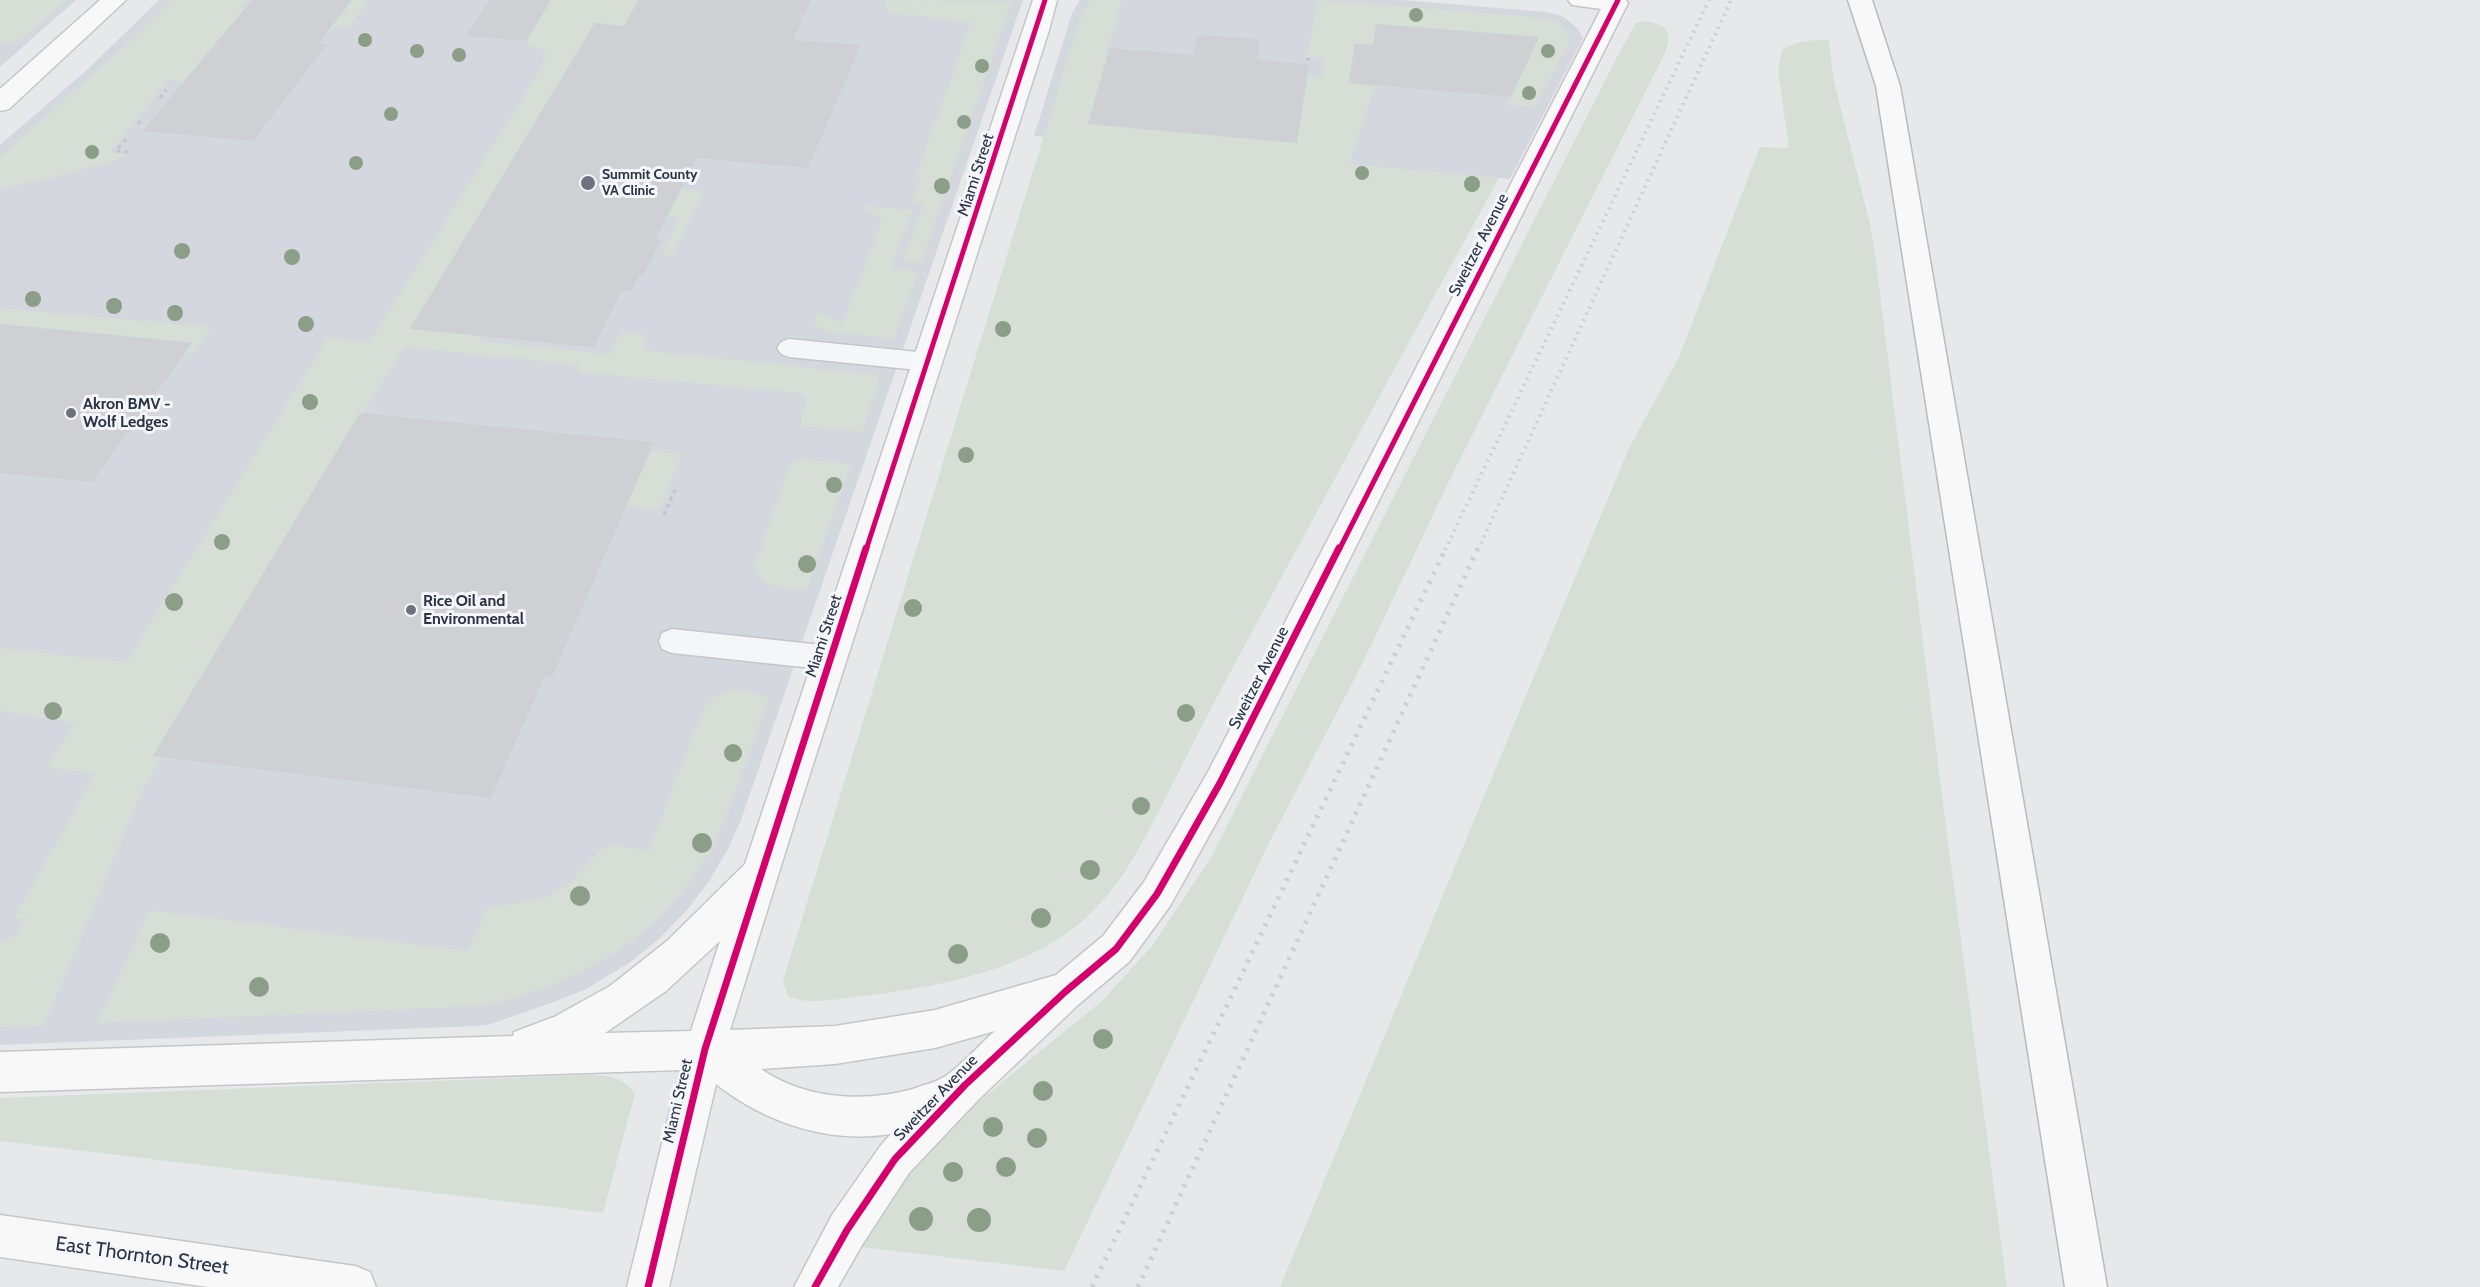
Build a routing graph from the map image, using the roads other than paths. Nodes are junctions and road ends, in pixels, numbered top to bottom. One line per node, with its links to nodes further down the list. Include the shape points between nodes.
1 (114, 0): 5 (main road)
2 (1045, 0): 7 (main road, Miami Street)
3 (1580, 0): 11 (main road, Sweitzer Avenue, via 1616,3 1220,783 1150,903 1116,949)
4 (1860, 0): 20 (main road, via 1888,86)
5 (0, 103)
6 (789, 348): 7 (lane)
7 (928, 362): 9 (main road, Miami Street)
8 (672, 641): 9 (lane)
9 (831, 658): 10 (main road, Miami Street)
10 (762, 868): 12 (main road, Miami Street); 13 (main road, via 716,921 648,981 599,1016 555,1038)
11 (1066, 991): 12 (main road, Sweitzer Avenue, via 924,1031 835,1045); 15 (main road, Sweitzer Avenue)
12 (705, 1049): 13 (main road, Sweitzer Avenue); 15 (main road, via 752,1086 800,1110 849,1118 899,1114); 18 (main road, Miami Street)
13 (490, 1056): 14 (main road)
14 (0, 1072)
15 (965, 1086): 19 (main road, Sweitzer Avenue, via 895,1159 847,1230)
16 (0, 1236): 17 (main road, East Thornton Street)
17 (356, 1287)
18 (648, 1287)
19 (815, 1287)
20 (2086, 1287)

